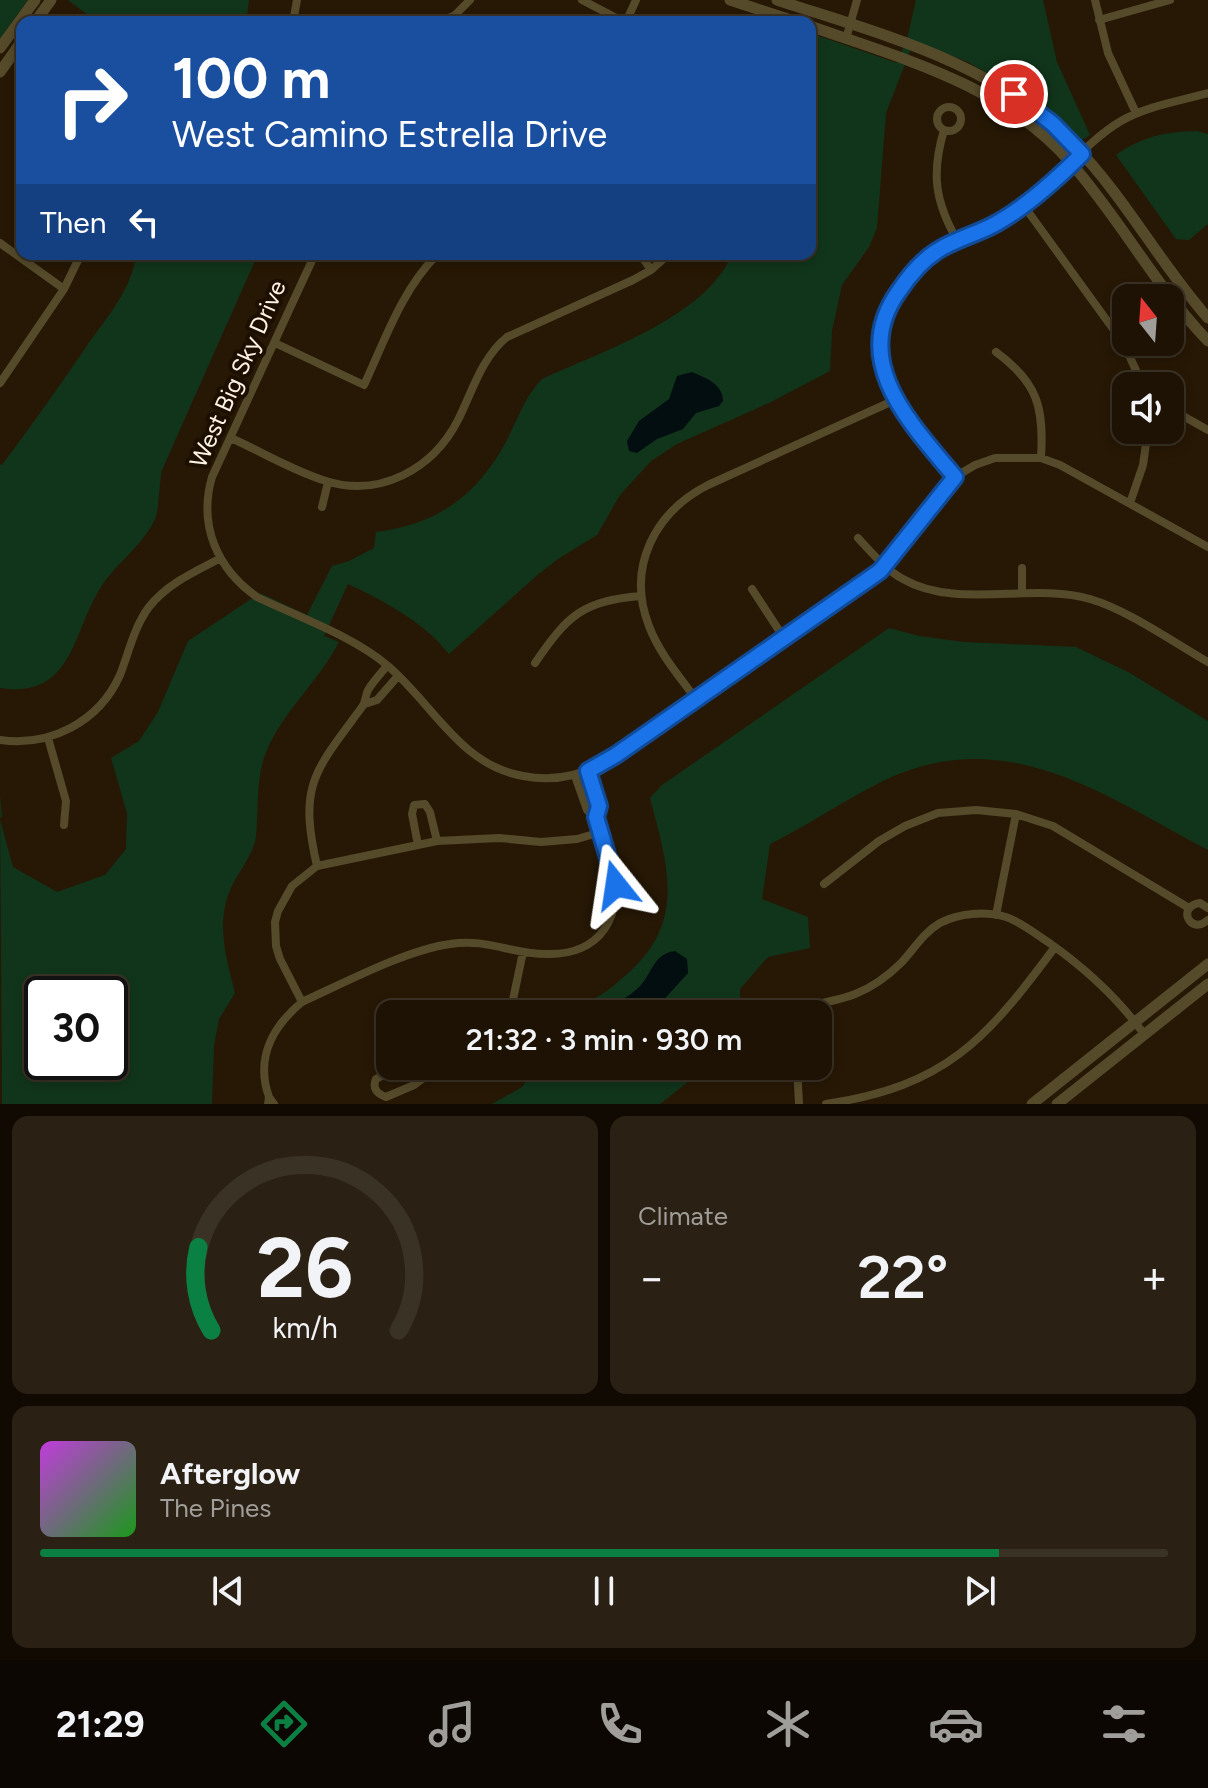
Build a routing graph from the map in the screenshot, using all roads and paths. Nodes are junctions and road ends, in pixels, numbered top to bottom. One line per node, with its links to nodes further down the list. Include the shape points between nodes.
1 (470, 0): 8 (street)
2 (582, 0): 9 (street)
3 (730, 0): 10 (street)
4 (777, 0): 12 (street)
5 (857, 0): 12 (street)
6 (1095, 0): 11 (street)
7 (1170, 0): 11 (street)
8 (453, 16)
9 (613, 16)
10 (779, 16)
11 (1099, 20): 20 (street)
12 (851, 25): 15 (street); 22 (street, via 940,55 988,78 1040,113)
13 (16, 26): 16 (street)
14 (816, 28): 15 (street)
15 (846, 39): 22 (street, via 977,89)
16 (0, 48)
17 (16, 49): 18 (street)
18 (0, 72)
19 (1208, 93): 20 (street)
20 (1136, 113): 22 (street, via 1110,128)
21 (944, 130): 24 (street, via 935,169 937,195)
22 (1077, 159): 23 (street); 33 (street); 34 (street, via 1180,310)
23 (1024, 206): 24 (street); 37 (street, via 1124,344)
24 (958, 242): 39 (street, via 937,251 911,273 892,300 881,348 882,368)
25 (24, 260): 32 (street)
26 (78, 260): 32 (street)
27 (312, 260): 35 (street, West Big Sky Drive)
28 (433, 260): 35 (street, via 410,288 364,385)
29 (644, 260): 31 (street)
30 (662, 260): 31 (street)
31 (651, 270): 46 (street, via 498,344 448,438 418,468 363,485)
32 (64, 289): 38 (street)
33 (1208, 318)
34 (1208, 341)
35 (275, 343): 42 (street, West Big Sky Drive)
36 (996, 352): 44 (street, via 1018,368 1031,388 1040,410)
37 (1137, 372)
38 (0, 383)
39 (895, 400): 45 (street); 56 (street, via 679,503 650,541)
40 (1184, 417): 41 (street)
41 (1208, 430)
42 (231, 438): 46 (street); 51 (street, West Big Sky Drive, via 207,501)
43 (1148, 444): 47 (street)
44 (1041, 458): 45 (street, via 995,458); 47 (street)
45 (955, 477): 52 (street)
46 (328, 482): 48 (street)
47 (1130, 503): 50 (street)
48 (322, 507)
49 (858, 538): 52 (street)
50 (1208, 547)
51 (219, 559): 60 (street, via 257,597); 64 (street, via 158,597 138,626 105,701 87,718)
52 (885, 566): 55 (street, via 919,587); 57 (street)
53 (1022, 568): 55 (street)
54 (752, 589): 57 (street)
55 (1022, 593): 58 (street, via 1099,602)
56 (641, 596): 59 (street, via 585,608 560,629); 62 (street, via 656,642)
57 (784, 638): 62 (street)
58 (1208, 662)
59 (535, 663)
60 (387, 666): 61 (street); 63 (street, via 367,692)
61 (398, 676): 63 (street, via 377,700); 67 (street, via 459,743 489,766 547,779)
62 (696, 699): 66 (street)
63 (365, 704): 74 (street, via 329,749 312,785 309,821)
64 (48, 738): 65 (street); 70 (street, via 66,801)
65 (0, 740)
66 (588, 771): 67 (street); 69 (street, via 599,806)
67 (575, 776): 69 (street, via 587,810)
68 (1016, 814): 75 (street, via 958,810 919,819 879,841); 76 (street, via 1053,826); 78 (street)
69 (596, 817): 71 (street)
70 (64, 825)
71 (601, 832): 72 (street, via 541,842); 81 (street, via 616,885 616,905 606,929 567,954)
72 (437, 841): 73 (street); 73 (street, via 425,804 414,805)
73 (418, 845): 74 (street)
74 (317, 866): 85 (street, via 292,886 275,922 280,959)
75 (824, 884)
76 (1189, 908): 77 (street, via 1197,903); 79 (street, via 1193,924)
77 (1208, 908)
78 (996, 915): 80 (street); 86 (street, via 940,923 877,984)
79 (1208, 920)
80 (1055, 947): 87 (street, via 1102,984); 91 (street, via 1000,1018 966,1050 909,1084)
81 (523, 952): 84 (street); 85 (street, via 472,941 447,944 418,951)
82 (1208, 964): 87 (street)
83 (1208, 984): 88 (street)
84 (513, 1000)
85 (302, 1002): 92 (street, via 272,1033 265,1058)
86 (832, 1002)
87 (1135, 1022): 88 (street); 95 (street)
88 (1144, 1034): 96 (street)
89 (426, 1076): 89 (street, via 381,1075 375,1087 381,1096 391,1096)
90 (798, 1080): 93 (street)
91 (868, 1100): 94 (street)
92 (270, 1102)
93 (799, 1104)
94 (826, 1104)
95 (1032, 1104)
96 (1057, 1104)

